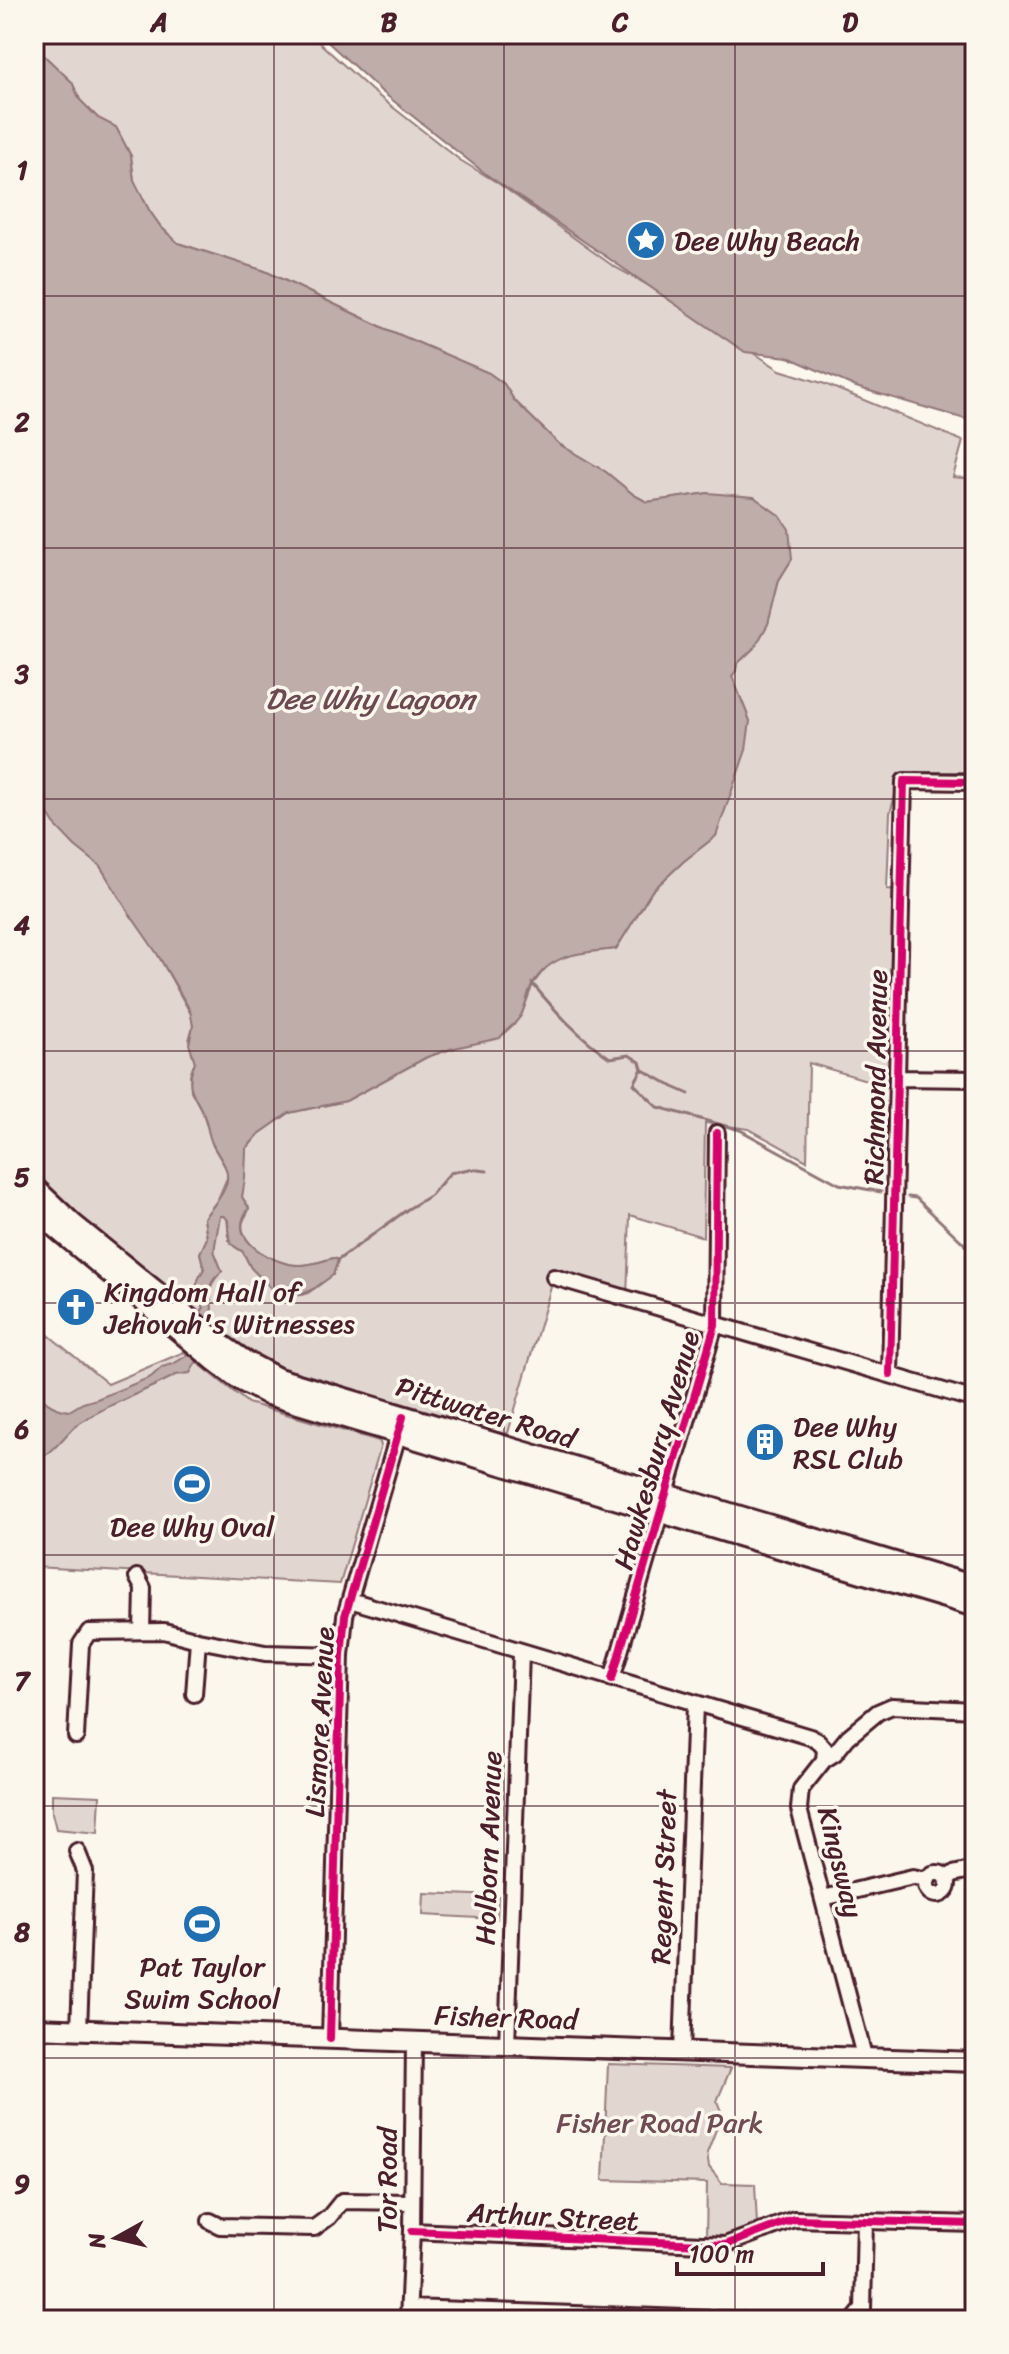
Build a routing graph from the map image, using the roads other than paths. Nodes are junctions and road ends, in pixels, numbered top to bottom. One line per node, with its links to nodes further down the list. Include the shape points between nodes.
1 (975, 782): 2 (street, Richmond Avenue, via 904,781)
2 (897, 1078): 3 (street); 10 (street, Richmond Avenue)
3 (975, 1079)
4 (717, 1133): 8 (street, Hawkesbury Avenue)
5 (34, 1188): 9 (highway, Pittwater Road)
6 (34, 1209): 9 (highway, Pittwater Road)
7 (554, 1277): 8 (street)
8 (715, 1325): 10 (street); 13 (street, Hawkesbury Avenue)
9 (192, 1331): 12 (highway, Pittwater Road, via 219,1353)
10 (890, 1374): 11 (street)
11 (975, 1400)
12 (401, 1425): 13 (highway, Pittwater Road); 16 (street, Lismore Avenue)
13 (664, 1503): 15 (highway, Pittwater Road); 17 (highway, Pittwater Road); 22 (street, Hawkesbury Avenue)
14 (137, 1577): 18 (street, via 143,1588)
15 (975, 1587)
16 (350, 1600): 20 (street); 21 (street, Lismore Avenue)
17 (975, 1606)
18 (142, 1631): 19 (street); 26 (street, via 89,1632 81,1644)
19 (198, 1640): 21 (street, via 265,1653); 23 (street)
20 (521, 1653): 22 (street); 35 (street, Holborn Avenue)
21 (341, 1655): 33 (street, Lismore Avenue)
22 (612, 1679): 24 (street)
23 (194, 1694)
24 (695, 1704): 27 (street, via 810,1737 825,1749); 36 (street, Regent Street)
25 (975, 1710): 27 (street, Kingsway, via 892,1706 878,1712)
26 (76, 1736)
27 (824, 1760): 30 (street, Kingsway, via 801,1789 798,1802)
28 (77, 1851): 32 (street, via 85,1871)
29 (975, 1869): 30 (street, via 947,1879 942,1874 928,1880 913,1877)
30 (823, 1898): 37 (street, Kingsway)
31 (34, 2028): 32 (main road, Fisher Road)
32 (79, 2029): 33 (main road, Fisher Road)
33 (330, 2038): 34 (main road, Fisher Road)
34 (414, 2041): 35 (main road, Fisher Road); 39 (street, Tor Road)
35 (507, 2045): 36 (main road, Fisher Road)
36 (682, 2051): 37 (main road, Fisher Road)
37 (864, 2056): 38 (main road, Fisher Road)
38 (975, 2062)
39 (411, 2202): 40 (street, via 342,2201 314,2228 220,2226); 43 (street, Tor Road)
40 (210, 2221)
41 (865, 2221): 42 (street, Arthur Street); 43 (street, Arthur Street, via 794,2219 725,2245); 46 (street, via 863,2309)
42 (975, 2224)
43 (412, 2231): 44 (street, Tor Road)
44 (409, 2314): 45 (street)
45 (740, 2320)
46 (854, 2320)

